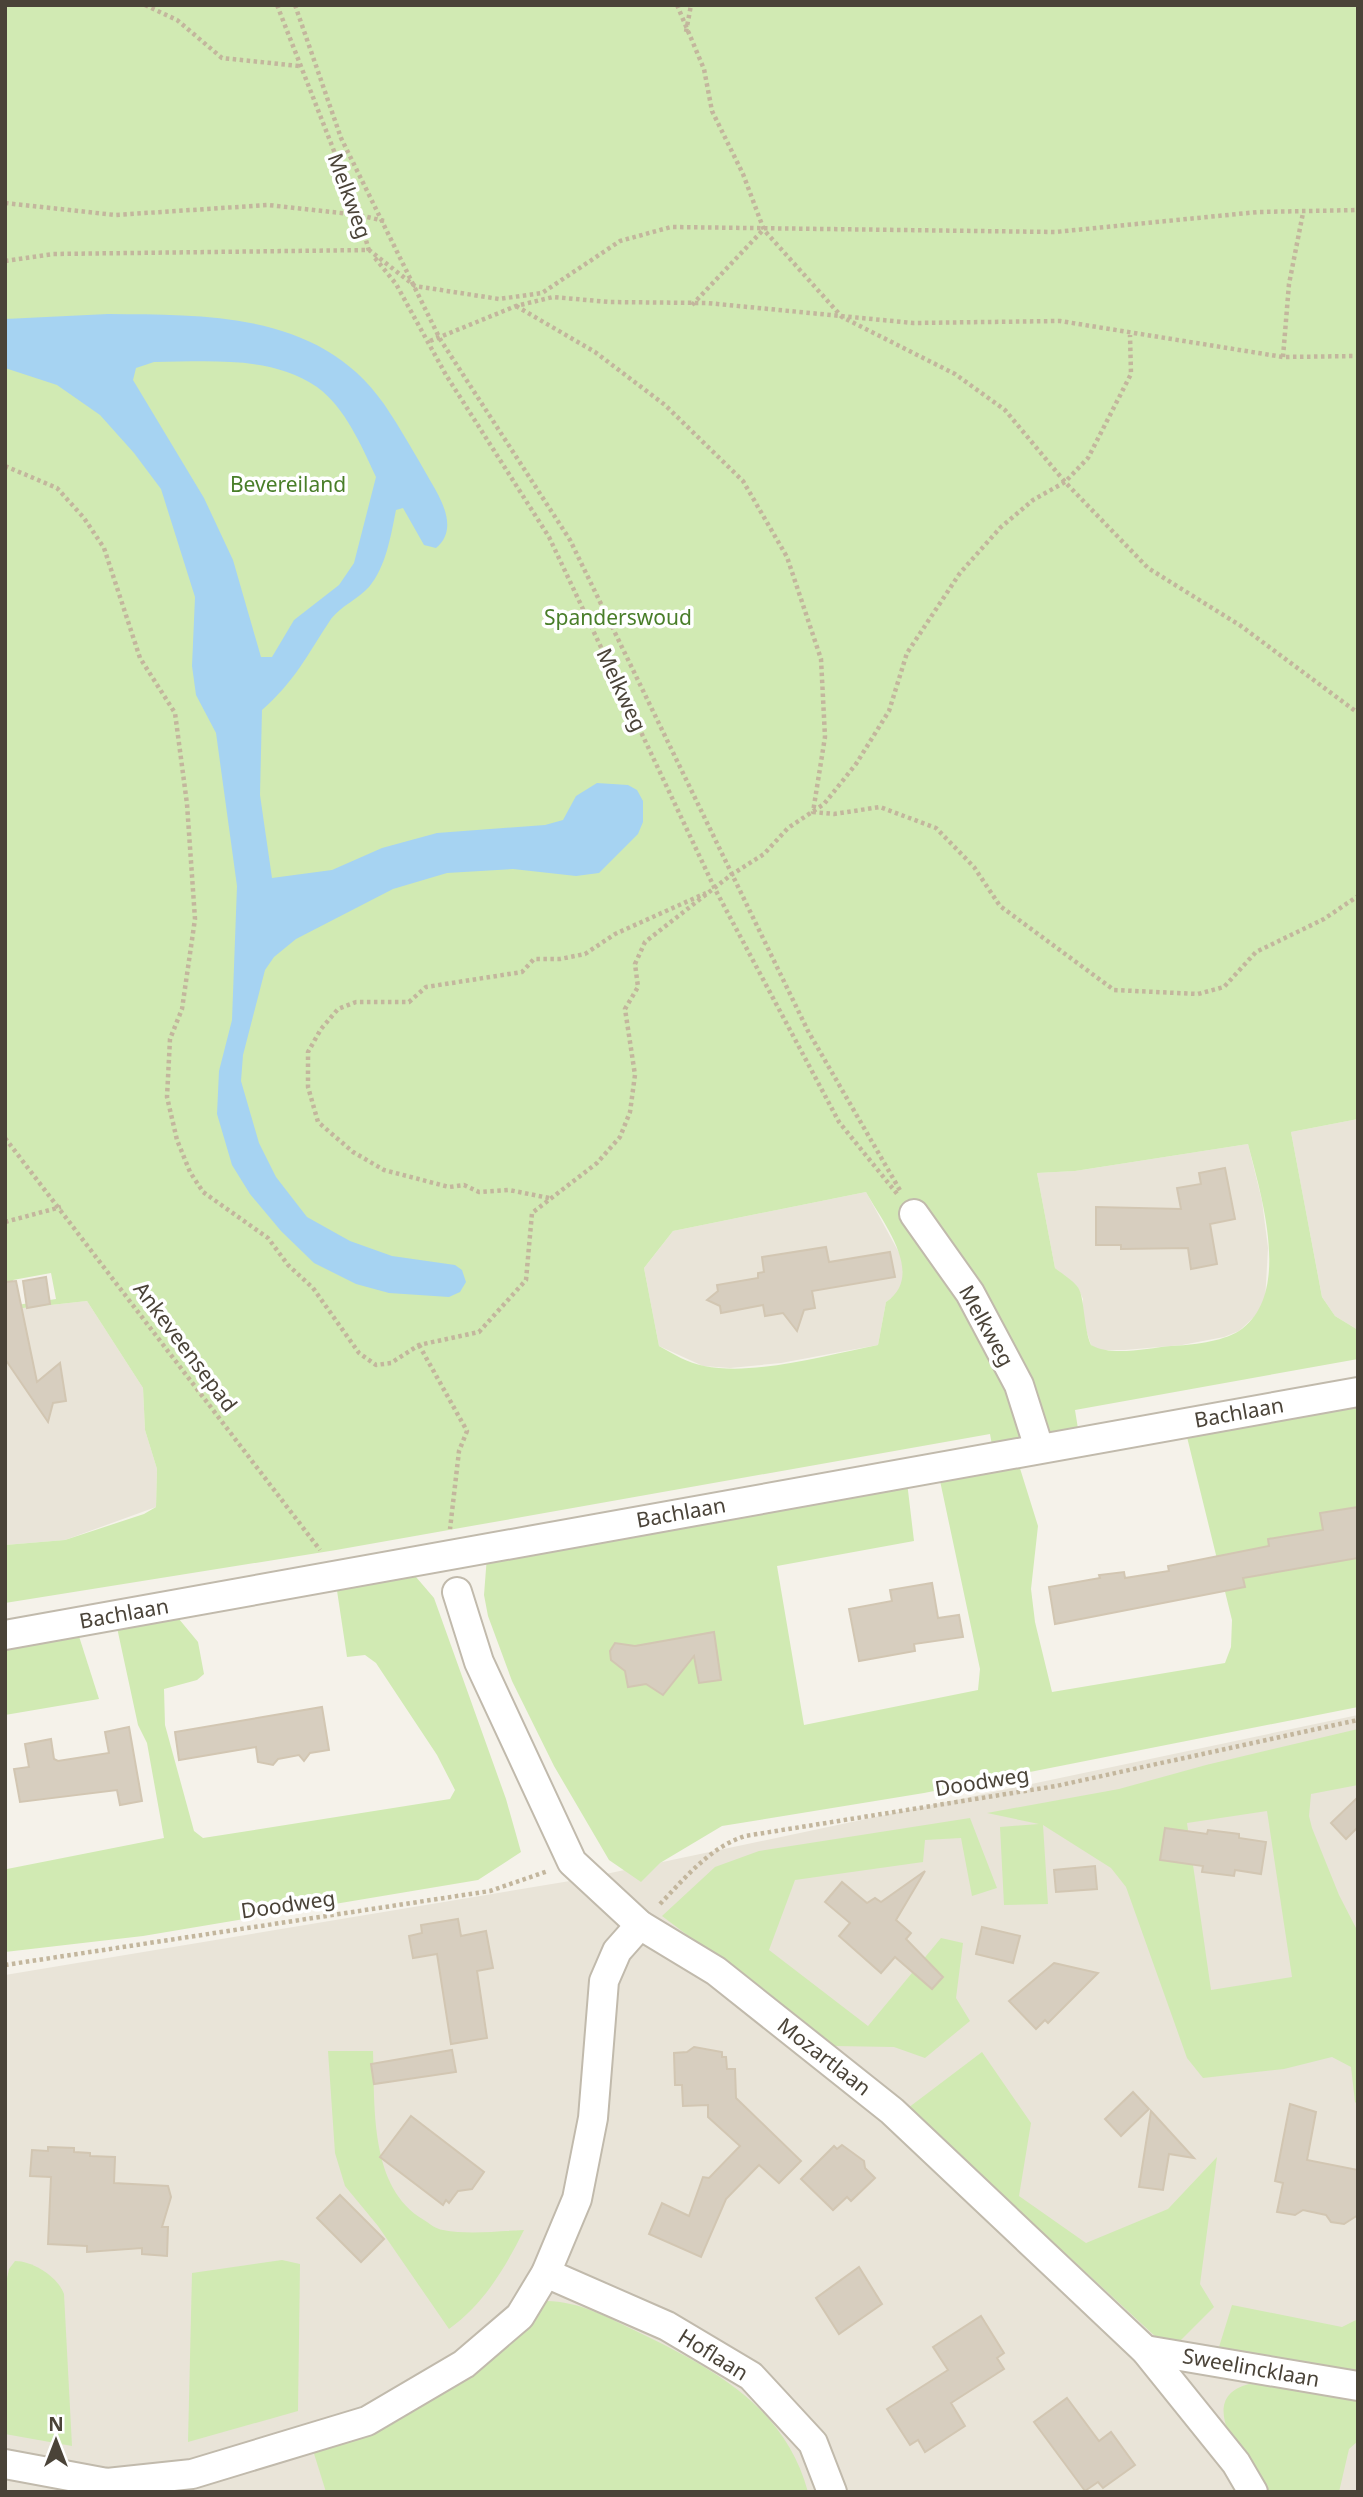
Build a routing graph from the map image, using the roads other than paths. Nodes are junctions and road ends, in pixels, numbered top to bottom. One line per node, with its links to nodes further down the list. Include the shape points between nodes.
1 (914, 1214): 3 (street, Melkweg, via 970,1293 1019,1385)
2 (1358, 1392): 3 (street, Bachlaan)
3 (1039, 1448): 5 (street, Bachlaan)
4 (457, 1592): 6 (street, Mozartlaan, via 479,1662 572,1863)
5 (5, 1635)
6 (640, 1924): 7 (street, via 617,1951 604,1981 593,2118 578,2199); 8 (street, Mozartlaan, via 716,1971 892,2111)
7 (546, 2273): 11 (street, via 520,2316 464,2364 367,2421 191,2473); 12 (street, Hoflaan, via 667,2326 751,2376 813,2443)
8 (1145, 2350): 9 (street, Sweelincklaan); 13 (street, Mozartlaan, via 1236,2463)
9 (1358, 2386)
10 (5, 2464): 11 (street)
11 (106, 2487)
12 (832, 2492)
13 (1253, 2492)

